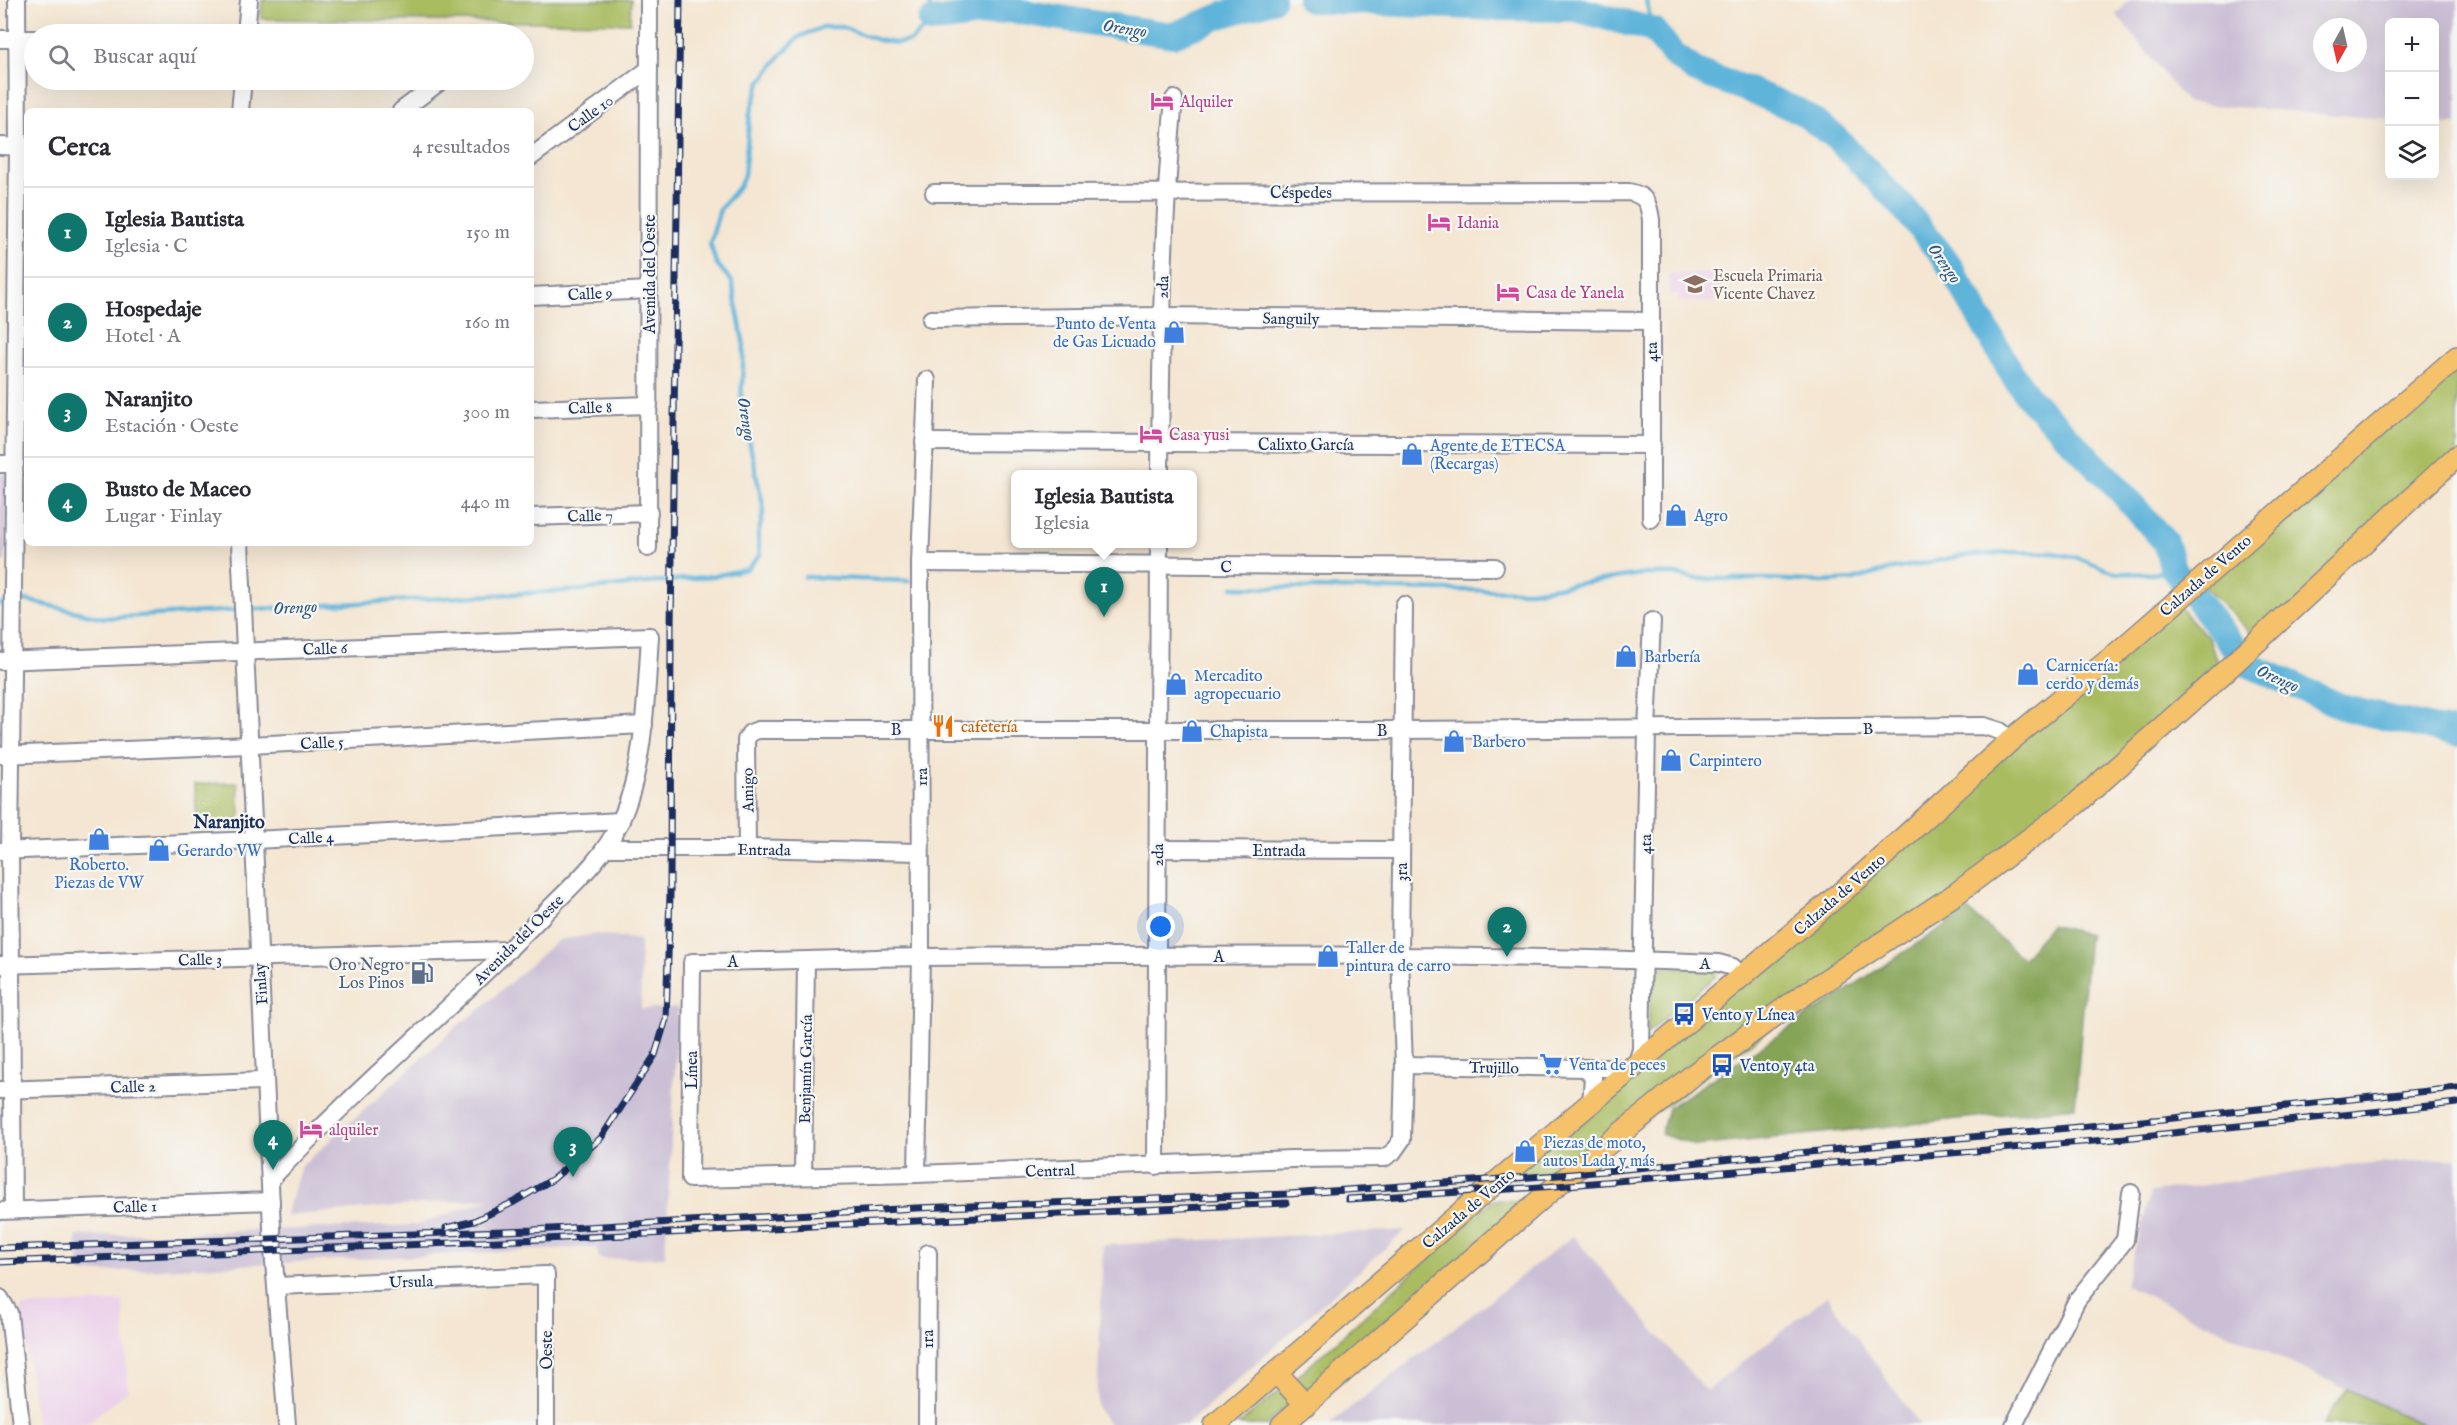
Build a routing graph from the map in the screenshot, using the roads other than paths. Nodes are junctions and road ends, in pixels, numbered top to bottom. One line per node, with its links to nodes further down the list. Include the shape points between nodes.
1 (17, 0): 6 (street)
2 (249, 0): 4 (street)
3 (649, 0): 8 (street, Avenida del Oeste)
4 (247, 24)
5 (0, 39): 6 (street)
6 (17, 39): 7 (street); 15 (street)
7 (24, 39)
8 (649, 69): 16 (street, Calle 10); 21 (street, Avenida del Oeste)
9 (242, 90): 12 (street)
10 (429, 90): 13 (street)
11 (1174, 99): 17 (street, 2da)
12 (240, 108)
13 (405, 108)
14 (0, 146): 15 (street)
15 (23, 147): 20 (street)
16 (534, 155)
17 (1165, 192): 18 (street, Céspedes); 19 (street, Céspedes, via 1629,192 1645,198); 23 (street, 2da)
18 (934, 194)
19 (1651, 220): 25 (street, 4ta)
20 (14, 252): 27 (street)
21 (649, 290): 22 (street, Calle 9); 29 (street, Avenida del Oeste)
22 (534, 296)
23 (1161, 316): 24 (street, Sanguily); 25 (street, Sanguily); 32 (street, 2da)
24 (930, 319)
25 (1651, 321): 33 (street, 4ta)
26 (2457, 357): 58 (main road, Calzada de Vento, via 2107,662)
27 (14, 359): 35 (street)
28 (927, 380): 31 (street, 1ra)
29 (649, 405): 30 (street, Calle 8); 37 (street, Avenida del Oeste)
30 (534, 409)
31 (924, 442): 32 (street, Calixto García); 44 (street, 1ra)
32 (1160, 443): 33 (street, Calixto García); 36 (street, 2da)
33 (1652, 445): 39 (street, 4ta)
34 (2457, 456): 99 (main road, via 2221,675 2068,810 1957,893 1796,1000 1667,1096 1556,1186)
35 (8, 464): 40 (street)
36 (1160, 470)
37 (648, 513): 38 (street, Calle 7); 42 (street, Avenida del Oeste)
38 (534, 517)
39 (1651, 519)
40 (22, 531): 51 (street)
41 (240, 546): 50 (street, Finlay)
42 (648, 548)
43 (1159, 548): 45 (street, 2da)
44 (920, 563): 45 (street, C); 53 (street, 1ra)
45 (1159, 563): 46 (street, C); 55 (street, 2da)
46 (1495, 567)
47 (1404, 605): 56 (street, 3ra)
48 (1652, 621): 54 (street, 4ta)
49 (650, 636): 50 (street, Calle 6); 52 (street, Avenida del Oeste)
50 (244, 651): 51 (street, Calle 6); 59 (street, Finlay)
51 (6, 661): 60 (street)
52 (644, 725): 59 (street, Calle 5); 61 (street, Avenida del Oeste)
53 (921, 729): 55 (street, B); 57 (street, B); 68 (street, 1ra)
54 (1647, 729): 56 (street, B); 58 (street, B, via 1984,726 2000,730); 74 (street, 4ta)
55 (1160, 730): 56 (street, B); 65 (street, 2da)
56 (1402, 730): 66 (street, 3ra)
57 (750, 733): 64 (street, Amigo, via 746,740)
58 (2011, 740): 78 (main road, Calzada de Vento, via 1868,870)
59 (249, 745): 60 (street, Calle 5); 62 (street, Finlay)
60 (5, 755): 67 (street)
61 (621, 821): 62 (street, Calle 4); 63 (street, Avenida del Oeste)
62 (254, 840): 67 (street, Calle 4); 72 (street, Finlay)
63 (608, 848): 64 (street, Entrada); 69 (street, Avenida del Oeste)
64 (747, 848): 68 (street, Entrada)
65 (1156, 849): 66 (street, Entrada); 71 (street, 2da)
66 (1401, 850): 70 (street, 3ra)
67 (5, 851): 77 (street)
68 (920, 852): 73 (street, 1ra)
69 (509, 950): 72 (street, Calle 3); 90 (street, Avenida del Oeste)
70 (1400, 955): 71 (street, A); 74 (street, A); 79 (street, 3ra)
71 (1156, 956): 73 (street, A); 86 (street, 2da)
72 (258, 957): 77 (street, Calle 3); 82 (street, Finlay)
73 (921, 957): 75 (street, A); 87 (street, 1ra)
74 (1644, 960): 78 (street, A, via 1718,963 1732,967); 80 (street, 4ta, via 1641,1050)
75 (806, 961): 76 (street, A); 88 (street, Benjamín García)
76 (692, 962): 89 (street, Línea)
77 (5, 965): 83 (street)
78 (1742, 977): 80 (main road, Calzada de Vento)
79 (1404, 1065): 81 (street, Trujillo); 85 (street, 3ra)
80 (1636, 1065): 81 (street, Trujillo); 84 (main road, Calzada de Vento)
81 (1585, 1068): 84 (street, via 1593,1077)
82 (265, 1081): 83 (street, Calle 2); 90 (street, Finlay)
83 (6, 1090): 93 (street)
84 (1591, 1104): 98 (main road, Calzada de Vento)
85 (1402, 1139): 86 (street, Central, via 1384,1158)
86 (1156, 1166): 87 (street, Central)
87 (917, 1174): 88 (street, Central)
88 (803, 1176): 89 (street, Central)
89 (690, 1179)
90 (270, 1180): 92 (street, Finlay)
91 (2130, 1193): 106 (street, via 2125,1240 2077,1300)
92 (271, 1201): 93 (street, Calle 1); 96 (street, Finlay)
93 (6, 1211)
94 (928, 1253): 103 (street, 1ra)
95 (546, 1275): 96 (street, Ursula); 102 (street, Oeste)
96 (276, 1286): 101 (street, Finlay)
97 (0, 1298): 100 (street, via 9,1313)
98 (1276, 1372): 99 (main road); 104 (main road, Calzada de Vento)
99 (1306, 1405): 105 (main road)
100 (21, 1425)
101 (287, 1425)
102 (546, 1425)
103 (927, 1425)
104 (1215, 1425)
105 (1282, 1425)
106 (2014, 1425)

